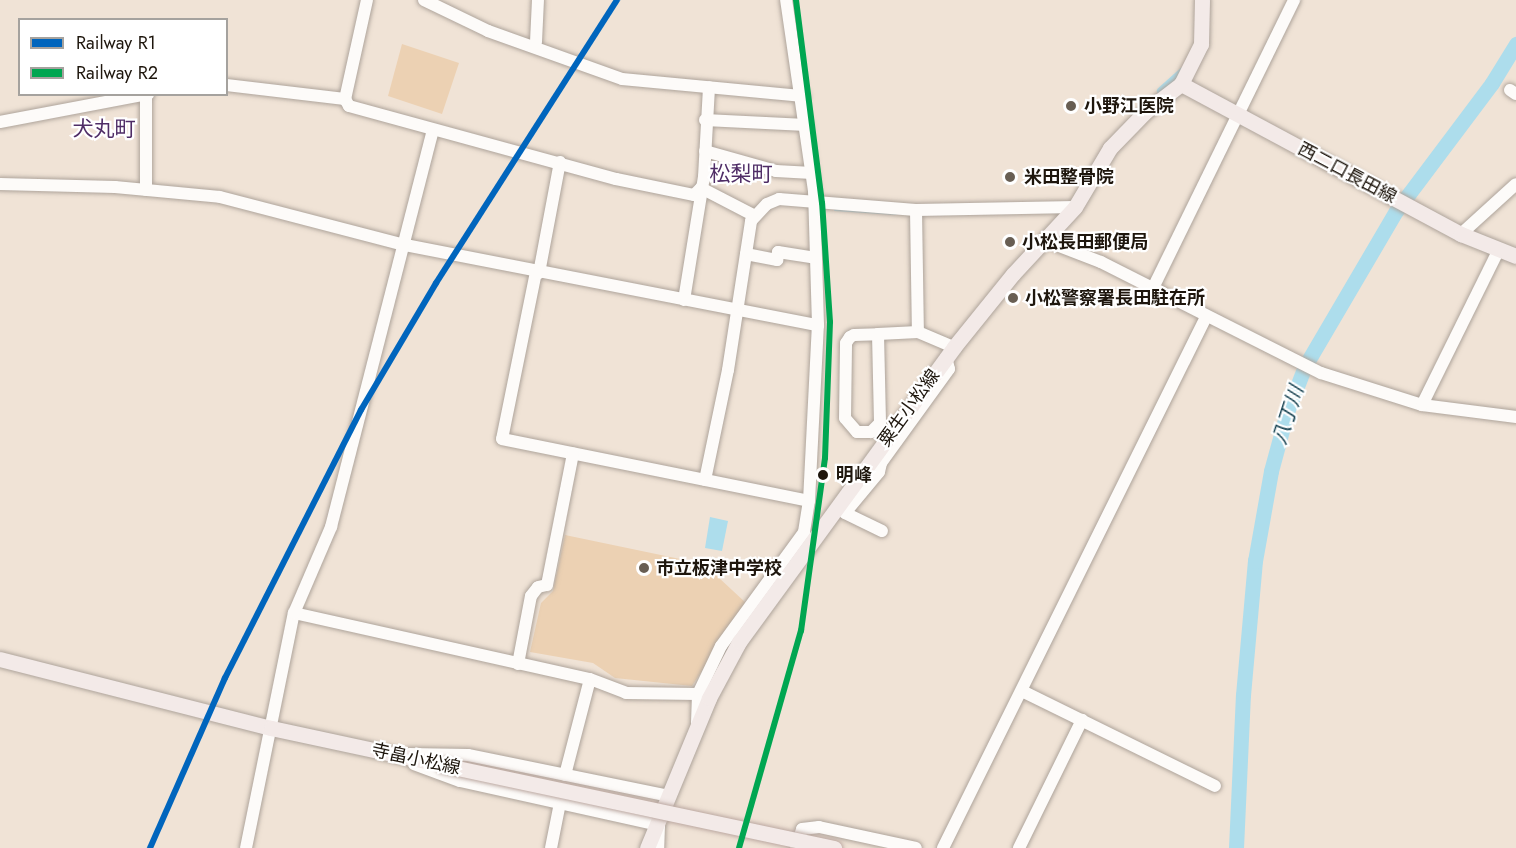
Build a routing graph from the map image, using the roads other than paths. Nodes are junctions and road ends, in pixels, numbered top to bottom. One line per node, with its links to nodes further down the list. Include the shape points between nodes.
1 (368, 0): 13 (street)
2 (424, 0): 10 (street, via 488,31 622,79)
3 (538, 0): 7 (street)
4 (786, 0): 12 (street)
5 (1202, 0): 8 (main road, 粟生小松線, via 1202,44)
6 (1294, 0): 14 (street)
7 (536, 42)
8 (1181, 84): 14 (main road, 西二口長田線); 27 (main road, 粟生小松線, via 1146,111 1110,148)
9 (228, 85): 13 (street)
10 (710, 87): 12 (street); 15 (street)
11 (147, 96): 16 (street); 25 (street)
12 (802, 96): 17 (street)
13 (345, 99): 18 (street, via 349,106)
14 (1237, 115): 30 (main road, 西二口長田線); 38 (street)
15 (705, 120): 17 (street); 19 (street)
16 (0, 122)
17 (806, 125): 21 (street)
18 (433, 130): 20 (street); 32 (street)
19 (705, 151): 21 (street, via 776,171); 24 (street)
20 (560, 162): 24 (street, via 616,179 693,195); 37 (street)
21 (812, 173): 26 (street)
22 (0, 184): 25 (street)
23 (1516, 184): 30 (street)
24 (701, 188): 29 (street); 39 (street)
25 (146, 190): 32 (street, via 220,197)
26 (813, 202): 28 (street); 29 (street, via 779,199); 36 (street)
27 (1076, 207): 28 (street); 31 (main road, 粟生小松線)
28 (916, 210): 43 (street)
29 (753, 215): 34 (street)
30 (1461, 234): 33 (main road, 西二口長田線)
31 (1046, 241): 38 (street); 45 (main road, 粟生小松線, via 1013,273)
32 (400, 244): 37 (street); 52 (street, via 331,527)
33 (1499, 249): 35 (main road, 西二口長田線); 46 (street)
34 (746, 254): 36 (street, via 777,260 778,252); 40 (street)
35 (1516, 256)
36 (816, 258): 42 (street)
37 (538, 273): 39 (street); 48 (street, via 502,439)
38 (1152, 288): 41 (street)
39 (684, 300): 40 (street)
40 (737, 311): 42 (street); 49 (street)
41 (1206, 317): 46 (street, via 1321,373); 56 (street)
42 (818, 325): 50 (street)
43 (918, 332): 44 (street); 45 (street)
44 (878, 334): 44 (street, via 880,423 871,432 857,432 845,418 846,343 855,335)
45 (950, 352): 51 (street, via 949,369 881,463 879,472 845,513); 59 (main road, 粟生小松線, via 739,642)
46 (1422, 405): 47 (street)
47 (1516, 417)
48 (573, 454): 49 (street); 54 (street, via 548,585 538,587 531,596)
49 (705, 480): 50 (street)
50 (809, 501): 57 (street, via 804,532 721,646)
51 (882, 531)
52 (294, 613): 54 (street); 60 (street)
53 (0, 659): 60 (main road, 寺畠小松線)
54 (518, 664): 55 (street)
55 (590, 679): 57 (street, via 626,693); 62 (street)
56 (1022, 691): 58 (street); 74 (street)
57 (698, 694): 59 (street)
58 (1082, 720): 63 (street); 75 (street)
59 (697, 727): 64 (main road, 粟生小松線)
60 (271, 728): 61 (main road, 寺畠小松線); 67 (street)
61 (403, 757): 62 (street, via 412,753 468,755); 65 (street, via 460,781); 72 (main road, 寺畠小松線, bridge)
62 (565, 775): 64 (street)
63 (1215, 786)
64 (670, 796): 66 (main road, 粟生小松線)
65 (560, 803): 66 (street); 68 (street)
66 (659, 825): 69 (main road, 粟生小松線); 70 (street)
67 (246, 848)
68 (551, 848)
69 (647, 848)
70 (658, 848)
71 (796, 848): 73 (street, via 802,829 819,828)
72 (834, 848)
73 (916, 848)
74 (943, 848)
75 (1019, 848)

